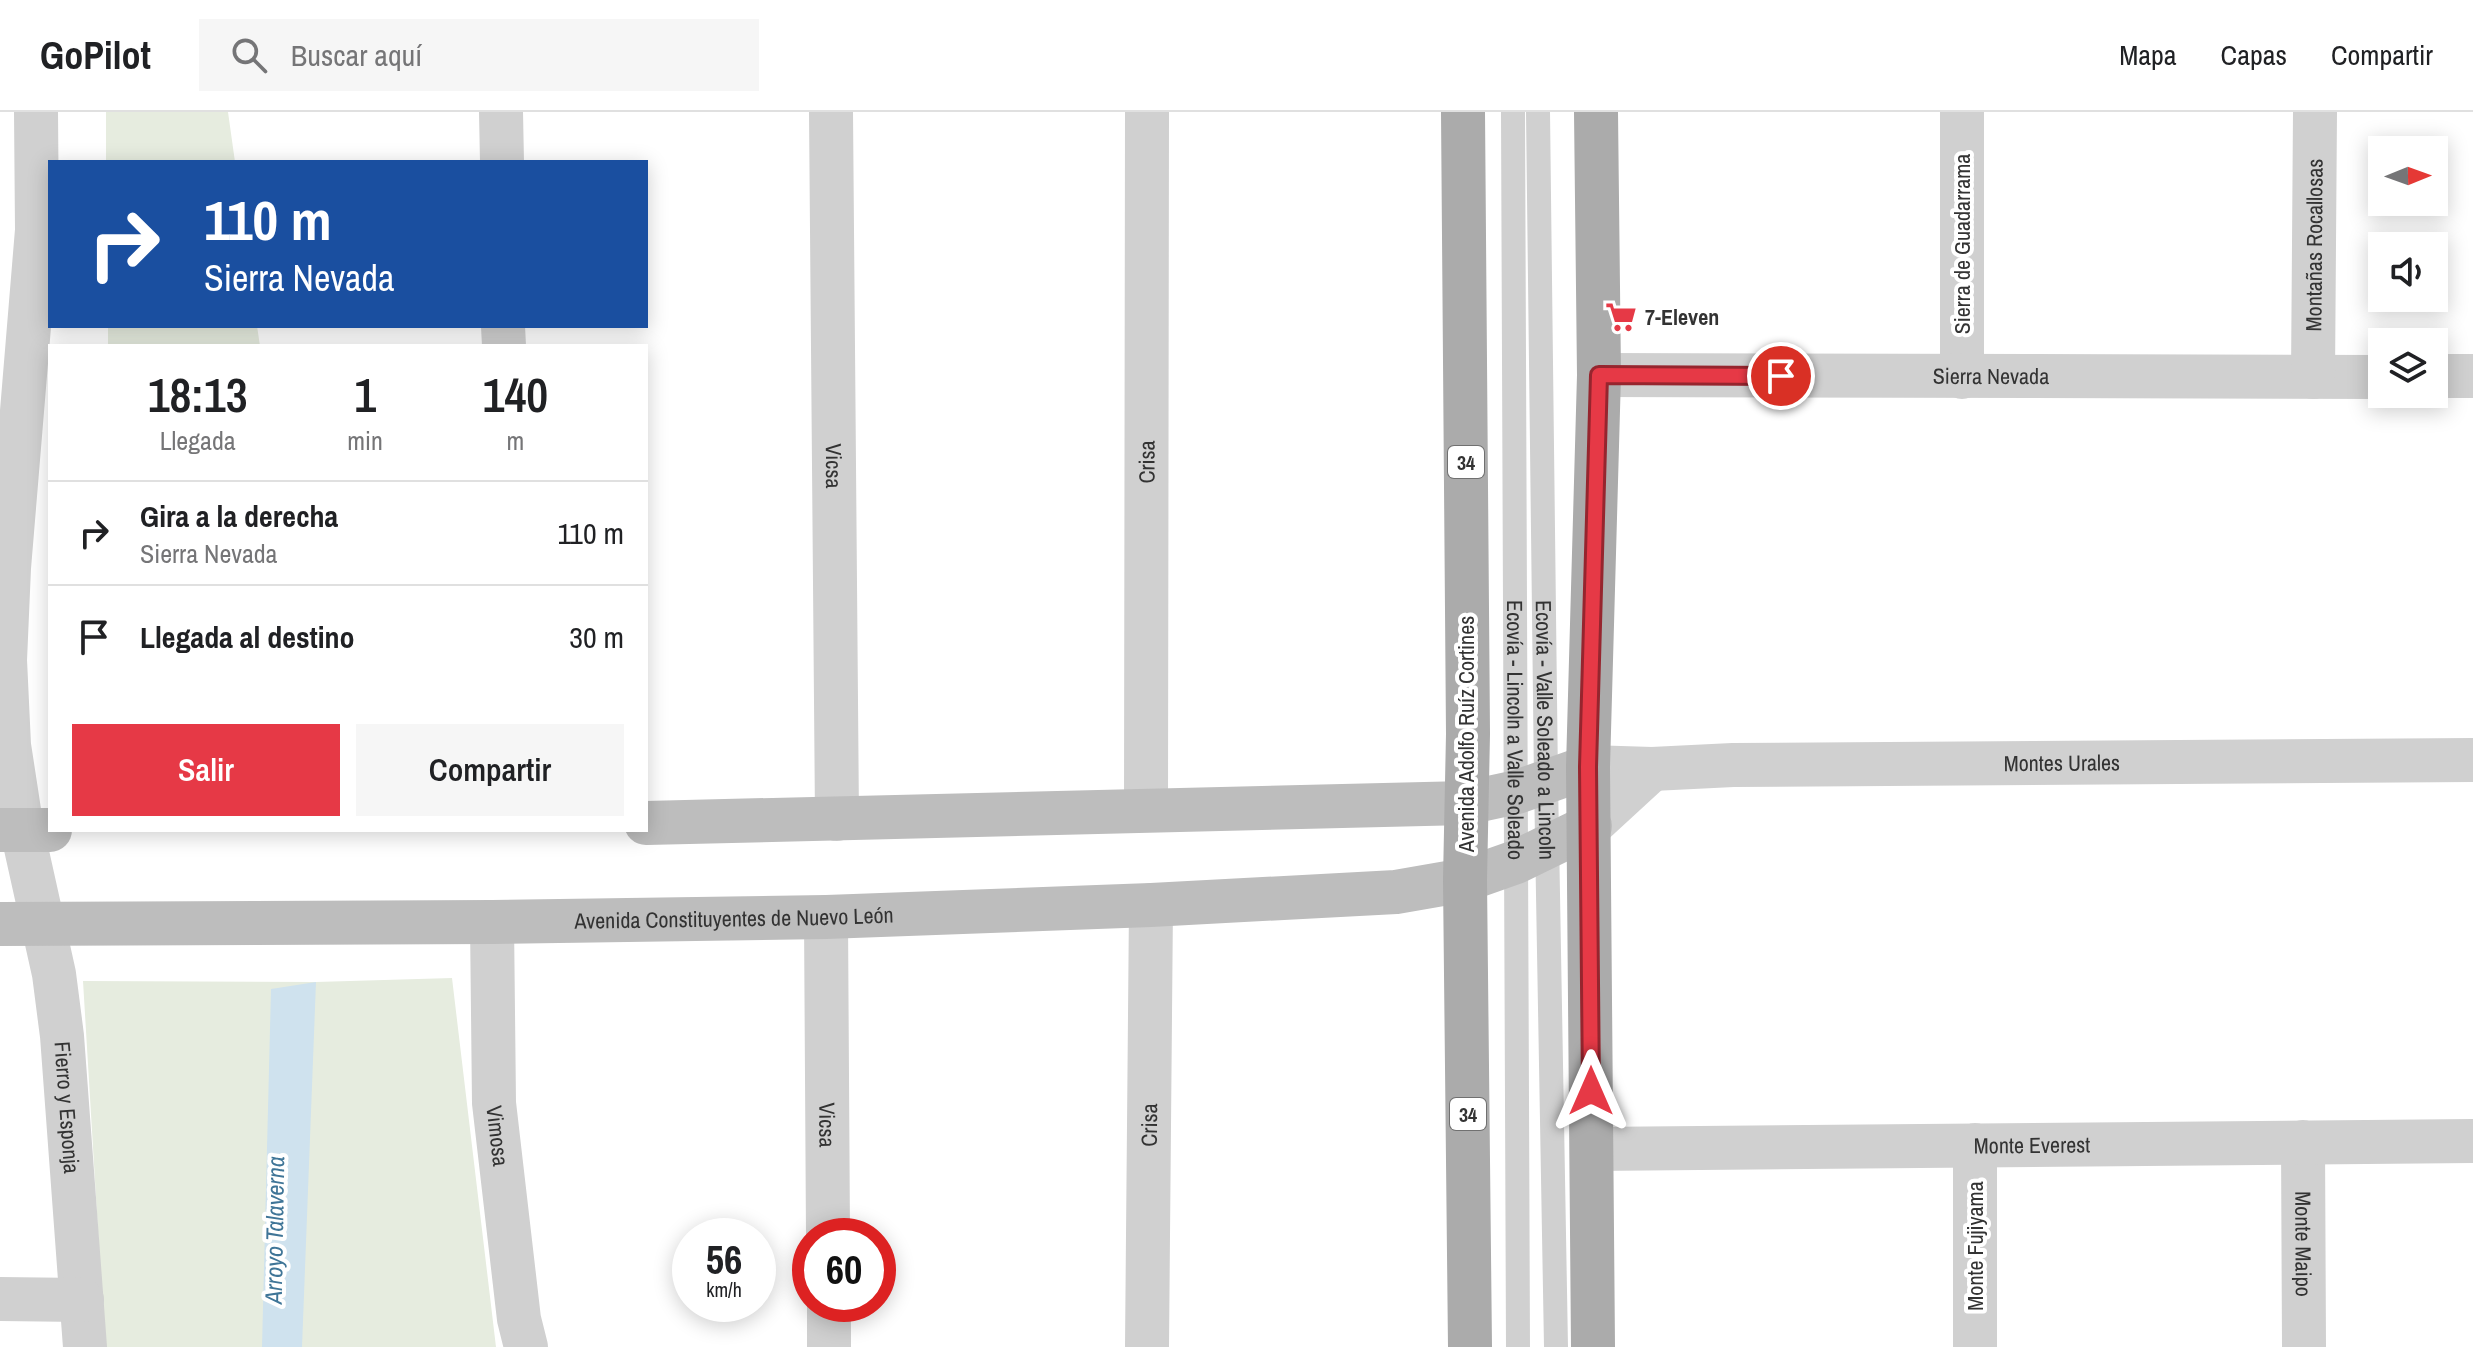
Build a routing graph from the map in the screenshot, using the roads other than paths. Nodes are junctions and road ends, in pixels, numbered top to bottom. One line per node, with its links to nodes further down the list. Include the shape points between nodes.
1 (36, 112): 27 (street, Fierro y Esponja, via 37,230 5,660 9,745)
2 (501, 112): 11 (street)
3 (831, 112): 24 (street, Vicsa)
4 (1147, 112): 23 (street, Crisa)
5 (1513, 112): 21 (lane, Ecovía - Lincoln a Valle Soleado)
6 (1538, 112): 21 (lane, Ecovía - Valle Soleado a Lincoln)
7 (1596, 112): 12 (main road)
8 (1962, 112): 15 (street, Sierra de Guadarrama)
9 (2315, 112): 16 (street, Montañas Rocallosas)
10 (1463, 117): 22 (main road, Avenida Adolfo Ruíz Cortines / 34)
11 (502, 160)
12 (1599, 375): 15 (street, Sierra Nevada); 19 (main road)
13 (2448, 376): 14 (street)
14 (2473, 376)
15 (1962, 377): 16 (street, Sierra Nevada)
16 (2313, 377): 17 (street, Sierra Nevada)
17 (2368, 377)
18 (2473, 760): 20 (street, Montes Urales)
19 (1588, 767): 20 (street, Montes Urales); 21 (main road); 26 (main road)
20 (1652, 769): 26 (street)
21 (1531, 786): 22 (main road); 28 (lane, Ecovía - Valle Soleado a Lincoln); 28 (lane, Ecovía - Lincoln a Valle Soleado)
22 (1466, 803): 23 (main road); 29 (main road, Avenida Adolfo Ruíz Cortines / 34)
23 (1146, 810): 24 (main road)
24 (837, 819): 25 (main road)
25 (648, 823)
26 (1590, 826): 28 (main road, Avenida Constituyentes de Nuevo León); 38 (main road)
27 (26, 840): 33 (street, Fierro y Esponja)
28 (1532, 854): 29 (main road, Avenida Constituyentes de Nuevo León); 48 (lane, Ecovía - Lincoln a Valle Soleado); 49 (lane, Ecovía - Valle Soleado a Lincoln)
29 (1465, 880): 30 (main road, Avenida Constituyentes de Nuevo León, via 1396,892); 47 (main road, Avenida Adolfo Ruíz Cortines / 34)
30 (1151, 905): 31 (main road, Avenida Constituyentes de Nuevo León); 46 (street, Crisa)
31 (826, 917): 32 (main road, Avenida Constituyentes de Nuevo León); 39 (street, Vicsa)
32 (492, 922): 33 (main road, Avenida Constituyentes de Nuevo León); 44 (street, Vimosa, via 494,1103)
33 (43, 923): 34 (main road, Avenida Constituyentes de Nuevo León); 41 (street, Fierro y Esponja, via 62,1036)
34 (0, 924)
35 (2473, 1141): 36 (street, Monte Everest)
36 (2303, 1142): 37 (street, Monte Everest); 52 (street, Monte Maipo)
37 (1975, 1145): 38 (street, Monte Everest); 51 (street, Monte Fujiyama)
38 (1592, 1149): 50 (main road)
39 (828, 1218)
40 (0, 1299): 41 (street)
41 (82, 1300): 43 (street, Fierro y Esponja)
42 (829, 1322): 45 (street)
43 (85, 1347)
44 (526, 1347)
45 (829, 1347)
46 (1147, 1347)
47 (1470, 1347)
48 (1518, 1347)
49 (1556, 1347)
50 (1593, 1347)
51 (1975, 1347)
52 (2304, 1347)

